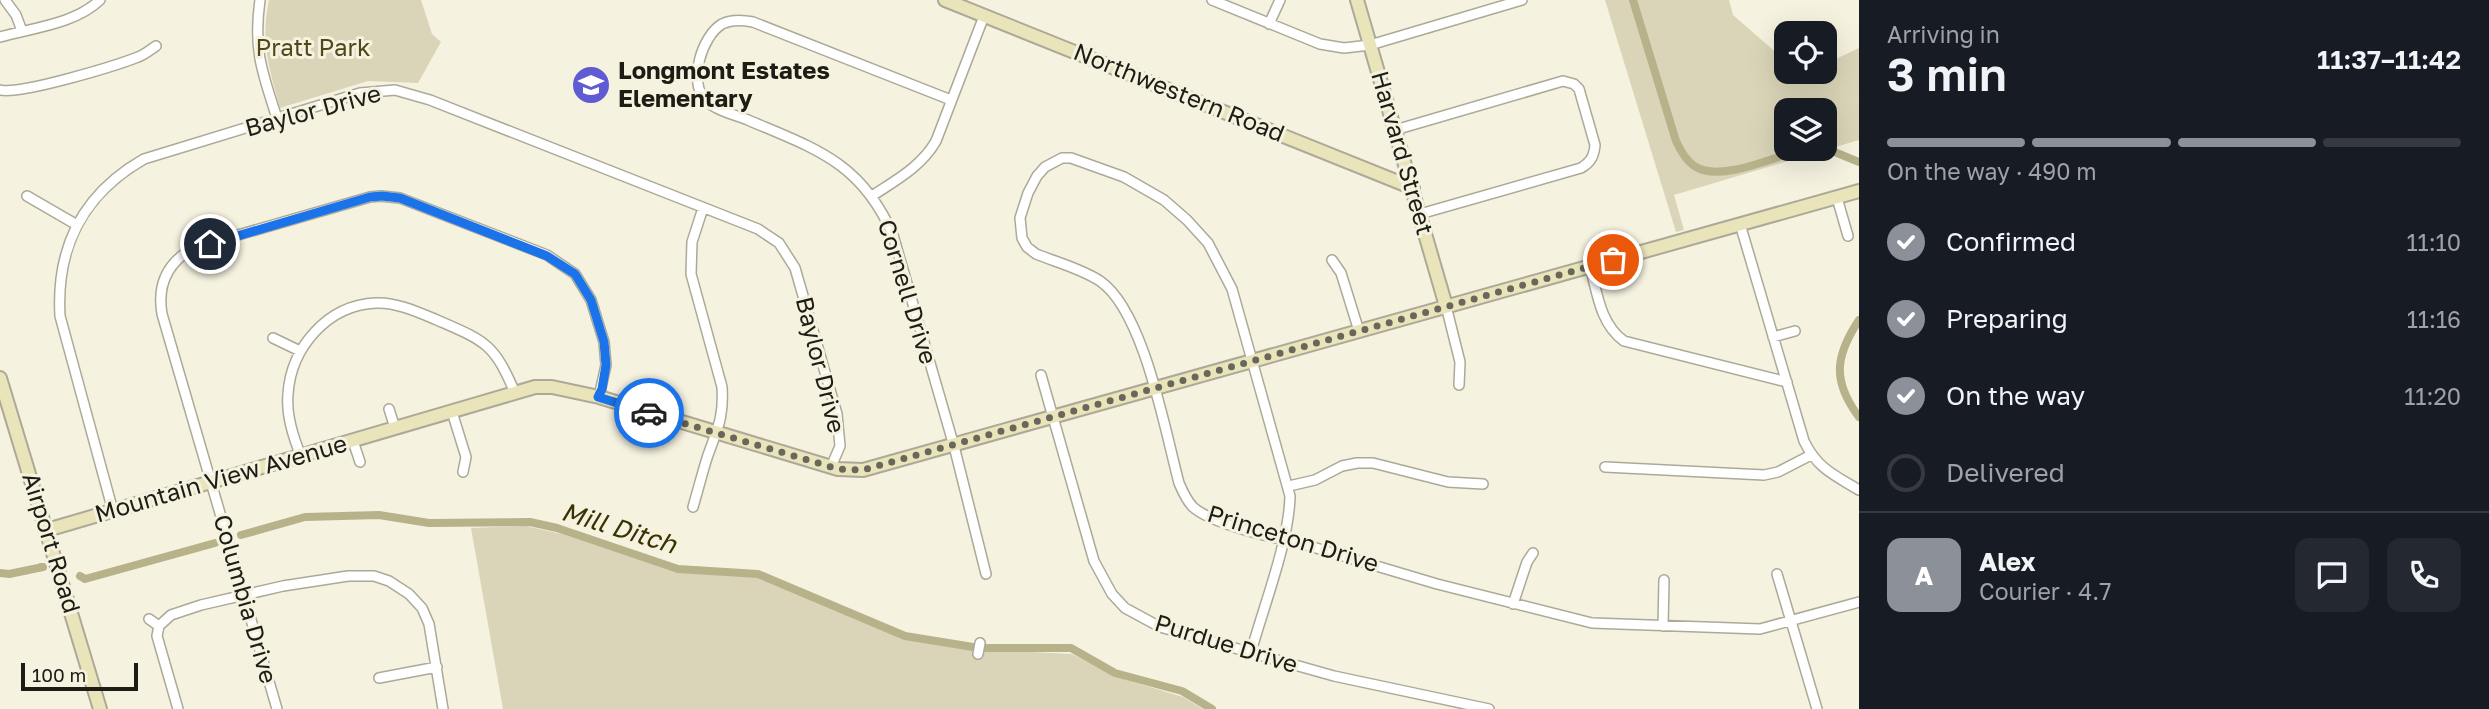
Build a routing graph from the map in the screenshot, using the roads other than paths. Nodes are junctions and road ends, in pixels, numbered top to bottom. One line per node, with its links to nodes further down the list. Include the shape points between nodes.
1 (5, 0): 11 (street)
2 (100, 0): 11 (street, via 75,17)
3 (260, 0): 17 (street, via 259,61)
4 (945, 0): 9 (street, Northwestern Road)
5 (1212, 0): 10 (street)
6 (1280, 0): 10 (street)
7 (1357, 0): 13 (street, Harvard Street)
8 (1522, 0): 13 (street)
9 (984, 16): 16 (street); 19 (street, Northwestern Road)
10 (1269, 24): 13 (street, via 1327,46)
11 (22, 31): 12 (street)
12 (0, 37)
13 (1370, 45): 18 (street, Harvard Street)
14 (156, 46): 15 (street, via 140,57 42,85)
15 (0, 90)
16 (951, 100): 22 (street, via 928,155); 22 (street, Cornell Drive, via 753,22 728,22 715,29 699,61 699,91 704,98 832,158)
17 (277, 118): 24 (street, Baylor Drive, via 360,93 395,90 497,125); 27 (street, Baylor Drive, via 144,159 105,187)
18 (1395, 130): 19 (street, Harvard Street); 25 (street, via 1563,81 1579,89 1595,145 1587,164)
19 (1413, 188): 25 (street, Harvard Street)
20 (1859, 191): 23 (street, Mountain View Avenue)
21 (27, 196): 27 (street)
22 (872, 196): 51 (street, Cornell Drive, via 893,235)
23 (1837, 198): 26 (street, Mountain View Avenue); 28 (street)
24 (703, 208): 49 (street, via 692,242 691,274 722,387); 55 (street, Baylor Drive, via 765,233 779,243 795,268 839,422 839,446)
25 (1420, 214): 31 (street, Harvard Street)
26 (1740, 224): 30 (street, Mountain View Avenue); 34 (street)
27 (77, 225): 63 (street, Baylor Drive, via 61,270 60,316)
28 (1848, 236)
29 (1332, 260): 32 (street, via 1341,273)
30 (1590, 266): 31 (street, Mountain View Avenue); 40 (street, via 1602,311 1624,341)
31 (1446, 306): 32 (street, Mountain View Avenue); 41 (street, via 1460,362)
32 (1359, 331): 37 (street, Mountain View Avenue)
33 (1795, 331): 34 (street)
34 (1773, 337): 40 (street)
35 (273, 338): 36 (street)
36 (300, 351): 43 (street, via 311,335 342,311 390,304 483,342 503,364); 53 (street, via 288,404)
37 (1252, 361): 42 (street, Mountain View Avenue); 42 (street, Princeton Drive, via 1220,262 1187,220 1164,200 1124,177 1071,158 1055,160 1037,176 1028,193 1020,218 1022,237 1036,254 1099,280 1113,293 1134,325); 60 (street, Princeton Drive)
38 (1041, 375): 47 (street, Purdue Drive)
39 (0, 377): 64 (street, Airport Road)
40 (1787, 382): 52 (street)
41 (1459, 385)
42 (1154, 389): 47 (street, Mountain View Avenue); 65 (street, Princeton Drive, via 1179,483 1194,508)
43 (514, 393): 44 (street, Mountain View Avenue, via 552,387); 46 (street, Mountain View Avenue)
44 (598, 397): 49 (street, Mountain View Avenue); 58 (street, Columbia Drive, via 606,365 604,342 586,290 565,266 400,198 370,197 193,248 168,270 160,292 162,314)
45 (389, 409): 48 (street)
46 (453, 412): 48 (street, Mountain View Avenue); 57 (street, via 466,457)
47 (1055, 417): 51 (street, Mountain View Avenue); 77 (street, Purdue Drive, via 1094,561 1112,594 1125,608 1160,626)
48 (395, 428): 50 (street, Mountain View Avenue)
49 (718, 433): 55 (street, Mountain View Avenue); 62 (street)
50 (353, 441): 53 (street, Mountain View Avenue); 54 (street)
51 (954, 446): 55 (street, Mountain View Avenue, via 863,470); 67 (street, Cornell Drive)
52 (1811, 455): 56 (street, via 1764,475); 61 (street)
53 (301, 456): 58 (street, Mountain View Avenue)
54 (360, 462)
55 (831, 467)
56 (1605, 467)
57 (463, 472)
58 (212, 483): 63 (street, Mountain View Avenue); 70 (street, Columbia Drive)
59 (1483, 484): 60 (street, via 1448,482 1357,463)
60 (1289, 486): 65 (street, Princeton Drive, via 1290,516)
61 (1859, 490)
62 (693, 507)
63 (113, 511): 64 (street, Mountain View Avenue)
64 (47, 530): 80 (street, Airport Road)
65 (1283, 540): 72 (street, Princeton Drive); 77 (street, Princeton Drive)
66 (1533, 553): 72 (street)
67 (986, 573)
68 (1777, 574): 74 (street)
69 (1664, 580): 76 (street)
70 (244, 594): 75 (street, via 171,615); 78 (street, via 359,574 389,581 422,608); 82 (street, Columbia Drive)
71 (1859, 601): 74 (street, Princeton Drive)
72 (1513, 604): 76 (street, Princeton Drive, via 1592,623)
73 (149, 619): 75 (street)
74 (1792, 621): 76 (street, Princeton Drive, via 1760,629); 85 (street)
75 (159, 626): 81 (street, via 158,647)
76 (1662, 626)
77 (1251, 652): 84 (street, Purdue Drive, via 1367,684)
78 (437, 667): 79 (street); 83 (street)
79 (379, 678)
80 (100, 709)
81 (178, 709)
82 (277, 709)
83 (443, 709)
84 (1489, 709)
85 (1816, 709)

